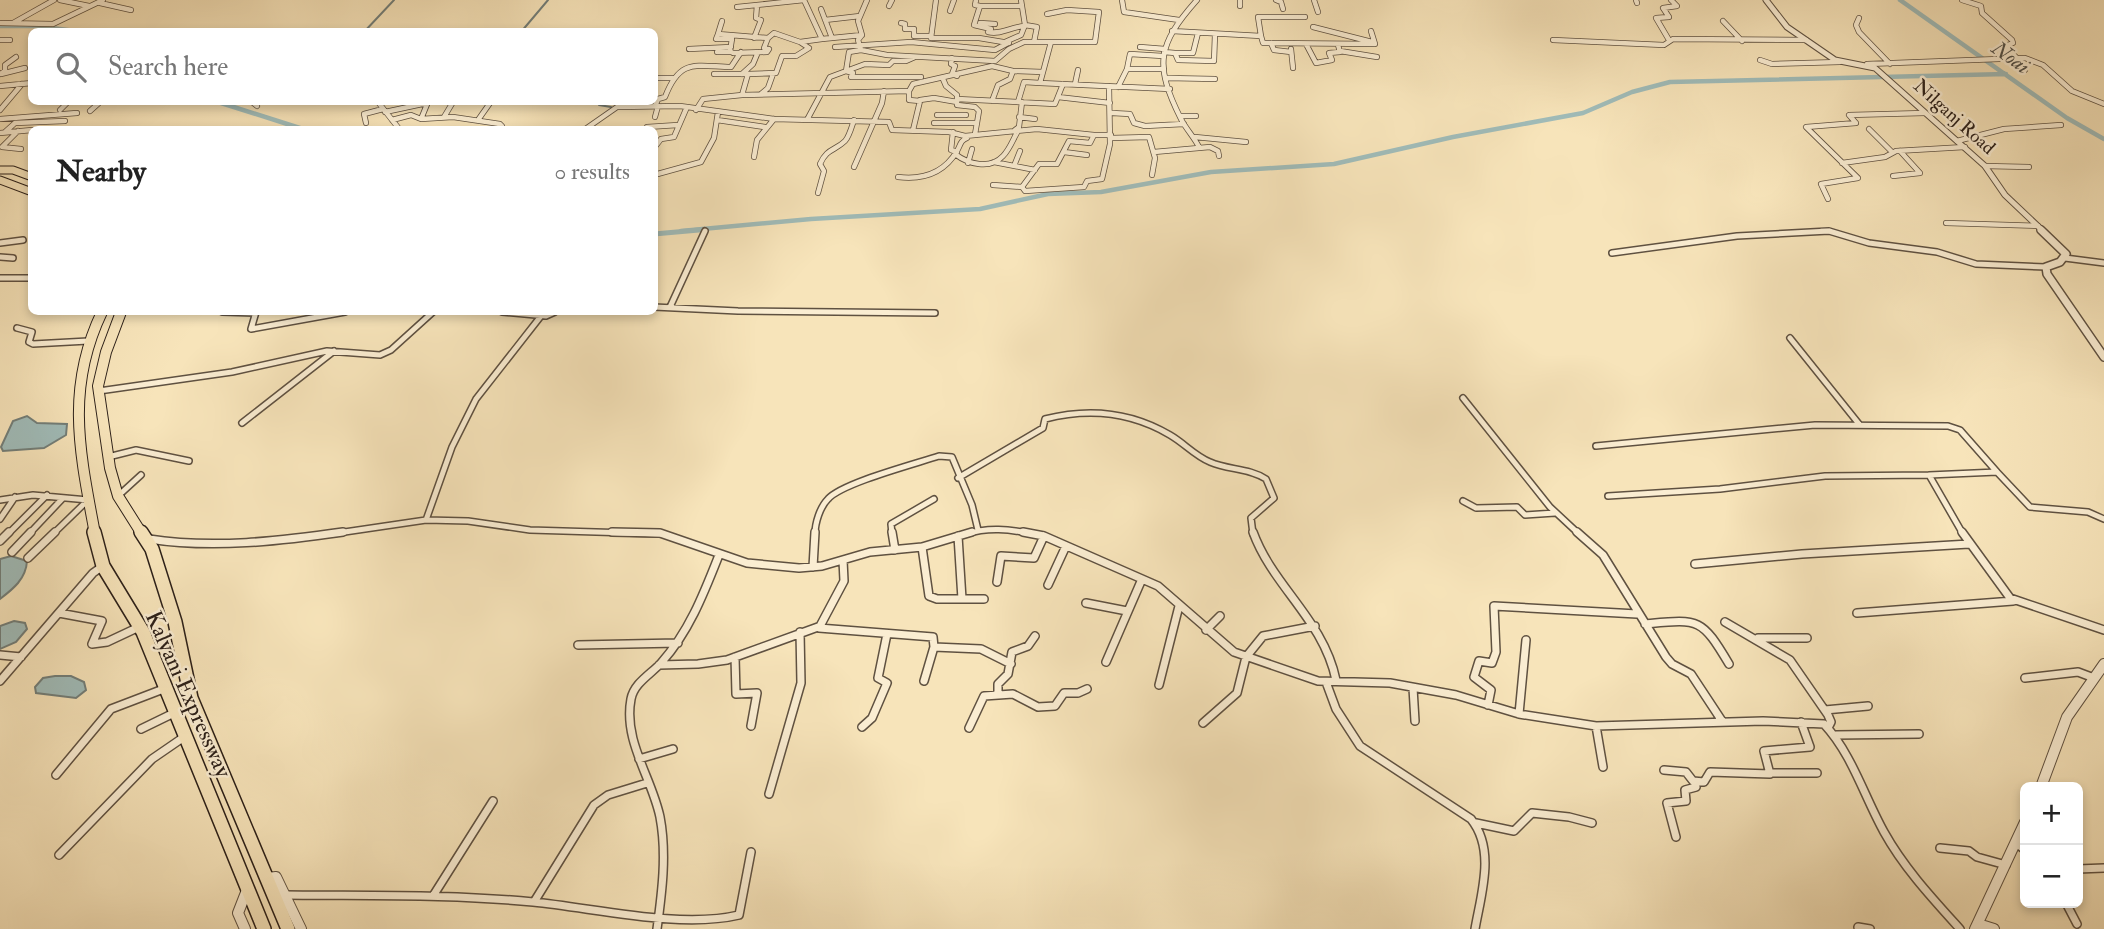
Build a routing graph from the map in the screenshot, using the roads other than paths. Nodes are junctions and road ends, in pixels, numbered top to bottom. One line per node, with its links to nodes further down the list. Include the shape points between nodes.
1 (54, 0): 39 (street)
2 (62, 0): 19 (street)
3 (804, 0): 18 (street); 57 (street)
4 (867, 0): 31 (street)
5 (892, 0): 20 (street)
6 (936, 0): 51 (street)
7 (954, 0): 27 (street)
8 (976, 0): 21 (street, via 975,5)
9 (1122, 0): 30 (street, via 1125,12)
10 (1198, 0): 35 (street)
11 (1276, 0): 25 (street)
12 (1314, 0): 28 (street)
13 (1671, 0): 61 (street, via 1676,7 1663,8 1669,17 1656,18)
14 (1766, 0): 62 (street, Nilganj Road, via 1787,27)
15 (1962, 0): 91 (street, via 1981,6 1982,13 2013,42 2005,47)
16 (100, 1): 19 (street); 26 (street)
17 (1021, 3): 21 (street); 43 (street)
18 (757, 5): 23 (street); 54 (street, via 756,18 761,20)
19 (91, 6): 39 (street, via 53,24)
20 (889, 6)
21 (980, 6): 41 (street)
22 (1150, 6): 30 (street)
23 (737, 7)
24 (821, 9): 34 (street)
25 (1283, 9)
26 (131, 10)
27 (950, 11)
28 (1318, 12)
29 (1047, 14): 66 (street, via 1065,10 1100,13 1095,42)
30 (1146, 14): 35 (street)
31 (859, 16): 34 (street); 50 (street)
32 (1305, 17): 52 (street, via 1258,17)
33 (1860, 18): 97 (street, via 1858,32)
34 (825, 20): 56 (street)
35 (1179, 20): 45 (street)
36 (722, 21): 48 (street)
37 (1723, 21): 64 (street)
38 (0, 23): 39 (street)
39 (12, 23)
40 (901, 23): 51 (street, via 905,29 914,29 914,36)
41 (975, 23): 42 (street); 43 (street, via 998,34)
42 (995, 24)
43 (1024, 25): 63 (street, via 1037,26); 68 (street, via 1021,35)
44 (1313, 27): 67 (street)
45 (1171, 31): 47 (street); 85 (street)
46 (1371, 32): 67 (street)
47 (1198, 33): 49 (street); 87 (street, via 1193,53)
48 (718, 34): 54 (street); 79 (street, via 716,39 732,39)
49 (1215, 34): 52 (street); 87 (street, via 1214,61 1178,60)
50 (862, 35): 56 (street); 70 (street)
51 (930, 36): 68 (street)
52 (1261, 36): 69 (street, via 1263,43)
53 (1326, 37): 74 (street)
54 (754, 38): 55 (street)
55 (768, 38): 65 (street, via 774,33); 84 (street, via 764,48 768,52)
56 (832, 38): 57 (street)
57 (822, 39): 65 (street)
58 (0, 40): 59 (street)
59 (10, 40)
60 (1553, 40): 61 (street, via 1664,45)
61 (1669, 40): 64 (street)
62 (1806, 40): 64 (street); 95 (street, Nilganj Road)
63 (1034, 41): 66 (street); 73 (street)
64 (1742, 41)
65 (800, 42): 112 (street, via 808,48 796,56 782,56)
66 (1051, 42): 108 (street)
67 (1374, 42): 75 (street)
68 (1006, 43): 70 (street, via 996,50 911,42); 73 (street)
69 (1271, 43): 71 (street); 86 (street, via 1274,50)
70 (859, 44): 76 (street); 80 (street)
71 (1291, 44): 72 (street); 86 (street)
72 (1306, 44): 74 (street); 81 (street, via 1317,63 1332,60 1329,52)
73 (1017, 45): 92 (street, via 995,61)
74 (1327, 45): 75 (street)
75 (1338, 45): 81 (street)
76 (835, 47)
77 (1140, 47): 85 (street)
78 (689, 49): 79 (street)
79 (730, 49): 82 (street); 83 (street)
80 (861, 50): 89 (street); 101 (street, via 849,52)
81 (1339, 51): 90 (street)
82 (716, 52)
83 (741, 52): 84 (street); 116 (street, via 731,66 685,66)
84 (758, 52): 111 (street)
85 (1164, 52): 87 (street); 103 (street, via 1131,54); 104 (street)
86 (1291, 52): 100 (street)
87 (1175, 53)
88 (16, 57): 109 (street)
89 (917, 57): 92 (street); 101 (street)
90 (1377, 57)
91 (2016, 57): 93 (street); 144 (street, via 2039,62 2072,91)
92 (952, 58): 113 (street, via 952,74)
93 (2007, 58): 97 (street); 105 (street)
94 (1760, 60): 95 (street, via 1772,64)
95 (1840, 62): 96 (street, Nilganj Road)
96 (1867, 64): 97 (street); 166 (street, Nilganj Road)
97 (1890, 64)
98 (25, 68): 109 (street)
99 (837, 68): 101 (street)
100 (1293, 68)
101 (846, 69): 114 (street, via 853,73 850,77); 132 (street, via 830,77)
102 (1078, 69): 125 (street)
103 (1127, 69): 104 (street); 128 (street)
104 (1164, 69): 117 (street)
105 (2025, 70)
106 (1013, 71): 107 (street); 113 (street, via 992,66); 140 (street, via 1010,79 998,85)
107 (1032, 72): 108 (street); 120 (street)
108 (1043, 72): 122 (street)
109 (0, 74)
110 (714, 74): 111 (street)
111 (745, 74): 112 (street); 134 (street)
112 (773, 74): 133 (street)
113 (957, 76): 118 (street)
114 (921, 77)
115 (658, 78): 116 (street)
116 (673, 78): 137 (street, via 665,97)
117 (1167, 78): 119 (street); 129 (street)
118 (943, 79): 131 (street, via 912,85); 141 (street)
119 (1215, 79)
120 (1024, 82): 122 (street); 142 (street)
121 (28, 83): 124 (street)
122 (1040, 83): 123 (street)
123 (1063, 83): 125 (street); 135 (street)
124 (22, 84): 126 (street); 136 (street)
125 (1075, 84): 127 (street)
126 (0, 86)
127 (1110, 86): 128 (street); 143 (street)
128 (1118, 87): 129 (street)
129 (1170, 89): 171 (street)
130 (884, 91): 131 (street); 132 (street); 187 (street)
131 (909, 91): 139 (street, via 909,100)
132 (823, 92): 133 (street); 177 (street)
133 (761, 93): 134 (street)
134 (742, 95): 161 (street, via 703,99)
135 (1058, 97): 142 (street, via 1055,104); 143 (street)
136 (9, 99): 138 (street); 158 (street)
137 (658, 99)
138 (0, 100)
139 (920, 100): 141 (street); 201 (street)
140 (992, 100): 141 (street); 142 (street)
141 (957, 101): 190 (street, via 960,106 977,107)
142 (1020, 102): 175 (street)
143 (1110, 103): 165 (street)
144 (2104, 104)
145 (65, 105): 159 (street)
146 (97, 105): 162 (street)
147 (380, 105): 160 (street)
148 (405, 105): 160 (street)
149 (426, 105): 178 (street)
150 (451, 105): 173 (street)
151 (489, 105): 182 (street)
152 (622, 105): 196 (street)
153 (642, 105): 154 (street)
154 (657, 106): 155 (street); 174 (street)
155 (669, 106): 156 (street); 169 (street)
156 (687, 107): 161 (street); 192 (street)
157 (71, 109): 159 (street)
158 (0, 110)
159 (60, 110): 167 (street)
160 (384, 110): 181 (street); 188 (street, via 364,114)
161 (696, 110): 163 (street)
162 (90, 111)
163 (718, 112): 179 (street); 183 (street)
164 (77, 113): 168 (street)
165 (1112, 113): 191 (street, via 1129,113 1134,122 1144,126); 209 (street)
166 (1925, 113): 211 (street, Nilganj Road); 231 (street, via 1849,115 1856,123 1806,127)
167 (43, 114): 168 (street); 176 (street)
168 (51, 114): 185 (street)
169 (666, 115)
170 (967, 116): 189 (street, via 938,112)
171 (1180, 116): 172 (street); 191 (street)
172 (1196, 116)
173 (444, 117): 178 (street); 182 (street)
174 (655, 117)
175 (1019, 117): 180 (street); 204 (street)
176 (0, 118)
177 (808, 118): 179 (street); 184 (street)
178 (421, 119): 181 (street, via 411,115)
179 (774, 119): 198 (street)
180 (1035, 119)
181 (392, 120): 194 (street)
182 (478, 120): 195 (street)
183 (717, 120): 198 (street); 239 (street, via 713,142 700,163)
184 (853, 120): 187 (street); 248 (street, via 845,141 835,143 823,157)
185 (43, 121): 186 (street); 206 (street, via 15,123)
186 (65, 121)
187 (874, 121): 201 (street, via 890,122 892,130); 234 (street)
188 (366, 123)
189 (934, 123): 190 (street); 203 (street)
190 (977, 123): 207 (street)
191 (1184, 124): 210 (street)
192 (678, 125): 197 (street); 213 (street, via 674,137)
193 (2061, 125): 211 (street, via 2004,129)
194 (397, 126)
195 (502, 126)
196 (589, 126)
197 (658, 126)
198 (765, 127): 227 (street)
199 (1869, 129): 223 (street)
200 (28, 130): 202 (street)
201 (913, 130): 203 (street)
202 (18, 131): 206 (street); 214 (street)
203 (931, 131): 205 (street)
204 (1016, 131): 207 (street); 208 (street); 228 (street, via 1002,158)
205 (953, 132): 207 (street); 224 (street, via 951,150)
206 (2, 133)
207 (975, 134): 224 (street, via 962,140)
208 (1094, 135): 209 (street); 221 (street, via 1090,143 1069,141)
209 (1111, 136): 222 (street, via 1149,137); 246 (street, via 1101,180 1084,187 1024,191)
210 (1195, 136): 212 (street); 215 (street)
211 (1957, 141): 216 (street, Nilganj Road)
212 (1246, 142)
213 (658, 143)
214 (3, 144): 217 (street, via 2,148)
215 (1199, 147): 222 (street); 226 (street, via 1213,148)
216 (1965, 147): 219 (street); 233 (street, Nilganj Road)
217 (21, 149)
218 (972, 149): 230 (street)
219 (1900, 150): 223 (street); 242 (street, via 1920,173)
220 (1020, 151): 232 (street)
221 (1064, 152): 225 (street); 238 (street, via 1056,165 1040,164)
222 (1154, 152): 240 (street)
223 (1892, 152): 231 (street)
224 (956, 153): 230 (street); 243 (street, via 925,178)
225 (1087, 155)
226 (1219, 156)
227 (754, 157)
228 (992, 161): 230 (street); 232 (street)
229 (0, 163): 237 (street)
230 (968, 163)
231 (1842, 163): 249 (street, via 1858,178 1821,184)
232 (1014, 166): 238 (street)
233 (1985, 166): 235 (street); 251 (street, Nilganj Road, via 2005,195)
234 (854, 167)
235 (2028, 167)
236 (0, 170): 237 (highway)
237 (13, 170): 241 (highway)
238 (1035, 170): 246 (street)
239 (658, 174)
240 (1152, 175)
241 (28, 176)
242 (1893, 176)
243 (898, 177)
244 (0, 180): 247 (highway)
245 (993, 185): 246 (street)
246 (1022, 187)
247 (28, 190)
248 (818, 193)
249 (1828, 199)
250 (1946, 223): 251 (street)
251 (2038, 226): 258 (street, Nilganj Road, via 2062,248)
252 (705, 231): 264 (street)
253 (23, 240): 254 (street)
254 (0, 243)
255 (1612, 253): 260 (street, via 1737,236 1829,231 1869,243 1931,250 1976,264)
256 (0, 257): 257 (street)
257 (13, 258)
258 (2065, 258): 259 (street); 260 (street)
259 (2104, 263)
260 (2046, 267): 278 (street)
261 (0, 278): 262 (street)
262 (28, 278)
263 (658, 307): 264 (street)
264 (670, 307): 265 (street)
265 (935, 313)
266 (101, 315): 276 (highway, Kalyani Expressway)
267 (120, 315): 279 (highway, Kalyani Expressway, via 106,352)
268 (254, 315): 269 (street, via 251,329)
269 (328, 315)
270 (430, 315): 277 (street, via 385,354)
271 (531, 315): 273 (street)
272 (550, 315): 273 (street)
273 (541, 316): 302 (street, via 476,399 452,447)
274 (17, 328): 276 (street, via 32,332 29,342 33,344)
275 (1790, 338): 282 (street)
276 (88, 341): 297 (highway, Kalyani Expressway, via 77,402)
277 (334, 350): 279 (street, via 232,372); 281 (street)
278 (2104, 357)
279 (99, 391): 284 (highway, Kalyani Expressway)
280 (1463, 398): 299 (street)
281 (242, 423)
282 (1859, 424): 283 (street, via 1791,426); 286 (street, via 1958,429)
283 (1596, 446)
284 (108, 457): 285 (street, via 136,450); 291 (highway, Kalyani Expressway)
285 (189, 461)
286 (1997, 472): 288 (street); 301 (street, via 2030,507 2088,512)
287 (141, 475): 291 (street)
288 (1929, 475): 292 (street, via 1825,476); 308 (street)
289 (958, 478): 303 (street); 318 (street, via 951,457 942,455 832,495 815,523); 334 (street, via 1043,428 1042,421 1047,418 1099,412 1152,426 1210,463 1268,479 1274,498 1251,518 1251,528)
290 (47, 495): 293 (street); 294 (street); 307 (street)
291 (118, 496): 306 (highway, Kalyani Expressway)
292 (1608, 496)
293 (15, 497): 296 (street); 300 (street)
294 (63, 498): 297 (street); 312 (street)
295 (933, 499): 311 (street, via 891,524)
296 (0, 500)
297 (88, 500): 314 (street); 317 (highway, Kalyani Expressway)
298 (1463, 501): 299 (street, via 1476,508 1517,507 1525,515)
299 (1555, 513): 330 (street, via 1603,555)
300 (0, 519)
301 (2104, 519)
302 (426, 520): 306 (street, via 309,537 216,544); 313 (street, via 530,530 654,533)
303 (978, 530): 304 (street); 305 (street, via 1009,528)
304 (958, 536): 310 (street); 323 (street)
305 (1044, 536): 309 (street); 320 (street, via 1034,558 1001,556)
306 (143, 539): 408 (highway, Kalyani Expressway, via 152,549 175,622 191,698)
307 (0, 541)
308 (1969, 544): 316 (street); 324 (street)
309 (1066, 545): 319 (street); 321 (street)
310 (922, 547): 311 (street); 323 (street, via 929,596)
311 (895, 550): 315 (street, via 859,554)
312 (12, 552)
313 (719, 555): 318 (street, via 763,566); 345 (street)
314 (28, 558)
315 (843, 561): 318 (street); 336 (street, via 844,581)
316 (1695, 564)
317 (103, 566): 329 (street); 335 (highway, Kalyani Expressway)
318 (813, 567)
319 (1142, 579): 326 (street, via 1161,588); 327 (street)
320 (997, 582)
321 (1048, 585)
322 (984, 599): 323 (street)
323 (962, 600)
324 (2013, 601): 328 (street); 338 (street)
325 (1086, 603): 327 (street)
326 (1179, 606): 337 (street); 363 (street)
327 (1127, 611): 352 (street)
328 (1857, 612)
329 (59, 613): 335 (street, via 102,621 92,644); 349 (street)
330 (1637, 614): 333 (street); 368 (street, via 1494,606 1495,654 1492,662 1479,661 1474,677 1491,690)
331 (1220, 616): 337 (street)
332 (1725, 622): 342 (street)
333 (1645, 624): 354 (street, via 1697,621 1708,628); 374 (street, via 1669,661 1691,674)
334 (1315, 626): 351 (street, via 1264,635); 359 (street)
335 (140, 627): 364 (highway, Kalyani Expressway)
336 (818, 627): 339 (street); 340 (street)
337 (1206, 631): 351 (street)
338 (2104, 631)
339 (800, 632): 350 (street); 396 (street, via 801,686)
340 (887, 634): 347 (street, via 933,637); 380 (street, via 878,678 887,683 872,718)
341 (1035, 636): 353 (street, via 1026,648 1013,651)
342 (1756, 638): 343 (street); 370 (street, via 1790,660)
343 (1807, 638)
344 (1526, 640): 372 (street)
345 (678, 643): 346 (street); 356 (street)
346 (578, 645)
347 (934, 647): 353 (street, via 981,649); 361 (street)
348 (0, 655): 349 (street)
349 (21, 657): 360 (street)
350 (734, 657): 356 (street); 377 (street, via 736,694 757,693)
351 (1246, 657): 362 (street); 376 (street, via 1237,693)
352 (1107, 662)
353 (1011, 664): 367 (street, via 1007,678 998,684)
354 (1729, 664)
355 (2104, 664): 358 (street)
356 (659, 665): 387 (street, via 635,689 630,702)
357 (2025, 678): 358 (street, via 2078,671)
358 (2094, 678): 394 (street, via 2067,717)
359 (1336, 680): 362 (street); 365 (street)
360 (0, 681)
361 (924, 681)
362 (1326, 681): 398 (street, via 1336,709 1360,746)
363 (1159, 685)
364 (166, 688): 371 (highway, Kalyani Expressway); 392 (street, via 111,709)
365 (1413, 688): 368 (street); 373 (street)
366 (1087, 689): 367 (street, via 1064,693 1055,706 1045,708 1013,694)
367 (998, 695): 381 (street, via 983,697)
368 (1488, 705): 372 (street)
369 (1868, 706): 370 (street)
370 (1825, 710): 379 (street)
371 (176, 712): 382 (street); 385 (highway, Kalyani Expressway)
372 (1518, 714): 378 (street)
373 (1415, 721)
374 (1722, 722): 375 (street); 378 (street)
375 (1801, 722): 379 (street); 390 (street, via 1810,747 1764,751)
376 (1203, 723)
377 (751, 726)
378 (1596, 726): 388 (street)
379 (1829, 726): 384 (street)
380 (862, 727)
381 (969, 728)
382 (141, 729)
383 (1919, 734): 384 (street)
384 (1836, 735): 424 (street, via 1896,853 1924,892)
385 (186, 736): 404 (street, via 152,759); 409 (highway, Kalyani Expressway)
386 (673, 749): 387 (street)
387 (639, 758): 395 (street)
388 (1603, 768)
389 (1664, 770): 393 (street, via 1687,772)
390 (1771, 773): 391 (street); 393 (street, via 1710,772 1705,781)
391 (1817, 773)
392 (57, 775)
393 (1694, 781): 400 (street, via 1696,787 1685,790 1686,800 1667,803)
394 (2043, 782)
395 (647, 783): 412 (street, via 594,804); 415 (street, via 662,835 664,869)
396 (769, 794)
397 (493, 800): 411 (street)
398 (1476, 823): 399 (street, via 1514,831 1532,813); 422 (street, via 1485,853)
399 (1592, 823)
400 (1676, 837)
401 (2020, 846): 405 (street)
402 (1940, 848): 405 (street, via 1969,851)
403 (751, 852): 415 (street, via 739,915 690,926)
404 (59, 855)
405 (2006, 865): 417 (street)
406 (2104, 868): 407 (street)
407 (2083, 869)
408 (267, 878): 410 (street, via 276,877); 420 (highway, Kalyani Expressway)
409 (248, 888): 418 (street, via 238,913); 419 (highway, Kalyani Expressway)
410 (286, 895): 411 (street); 421 (street)
411 (433, 897): 412 (street)
412 (534, 902): 415 (street)
413 (2069, 908): 414 (street)
414 (2077, 924)
415 (658, 925)
416 (1858, 927): 423 (street)
417 (1976, 927): 425 (street)
418 (245, 929)
419 (264, 929)
420 (288, 929)
421 (302, 929)
422 (1475, 929)
423 (1870, 929)
424 (1960, 929)
425 (1994, 929)

